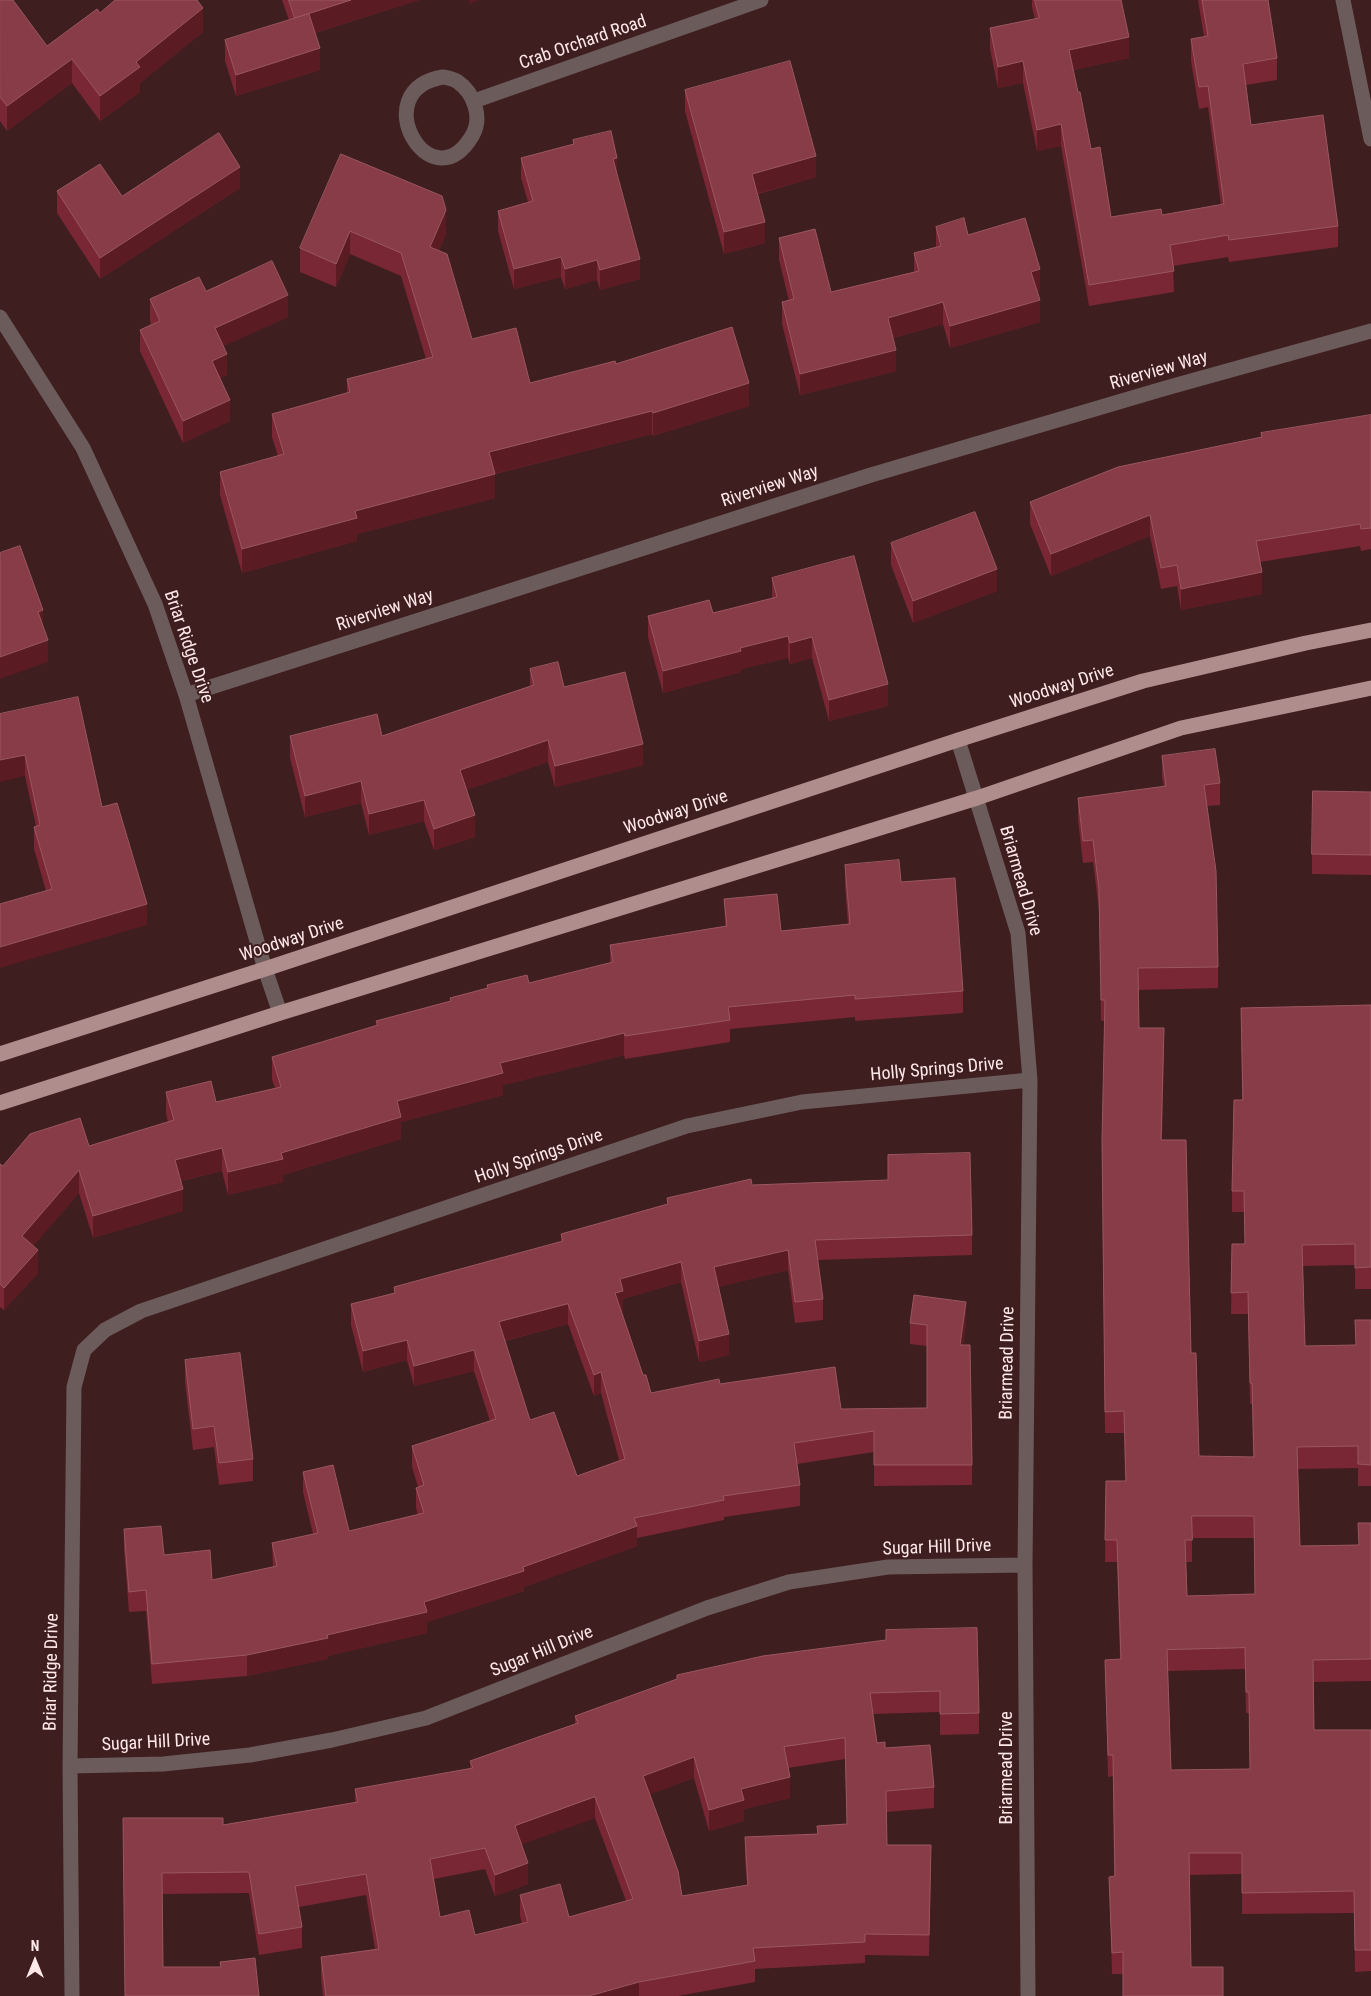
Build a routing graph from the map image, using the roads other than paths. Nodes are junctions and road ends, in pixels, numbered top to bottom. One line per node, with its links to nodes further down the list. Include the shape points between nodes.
1 (761, 0): 3 (street, Crab Orchard Road)
2 (1343, 0): 4 (street)
3 (474, 101): 3 (street, via 456,80 430,79 419,86 407,113 408,128 414,142 425,153 439,157 453,155 466,147 474,133 477,117)
4 (1371, 139)
5 (0, 317): 9 (street, Briar Ridge Drive, via 83,448 155,604)
6 (1371, 331): 9 (street, Riverview Way, via 871,475)
7 (1371, 630): 10 (main road, Woodway Drive, via 1143,681)
8 (1371, 688): 11 (main road, via 1181,728)
9 (186, 695): 12 (street, Briar Ridge Drive)
10 (958, 740): 11 (street, Briarmead Drive); 12 (main road, Woodway Drive)
11 (977, 798): 13 (main road); 15 (street, Briarmead Drive, via 1018,932)
12 (265, 969): 13 (street, Briar Ridge Drive); 14 (main road, Woodway Drive)
13 (280, 1013): 16 (main road)
14 (0, 1054)
15 (1030, 1080): 17 (street, Holly Springs Drive, via 802,1102 687,1126 141,1311 104,1330); 18 (street, Briarmead Drive)
16 (0, 1103)
17 (84, 1350): 19 (street, Briar Ridge Drive, via 74,1387)
18 (1025, 1565): 19 (street, Sugar Hill Drive, via 888,1567 789,1582 689,1614 426,1718 250,1755 163,1764); 21 (street, Briarmead Drive)
19 (70, 1766): 20 (street, Briar Ridge Drive)
20 (72, 1996)
21 (1028, 1996)

